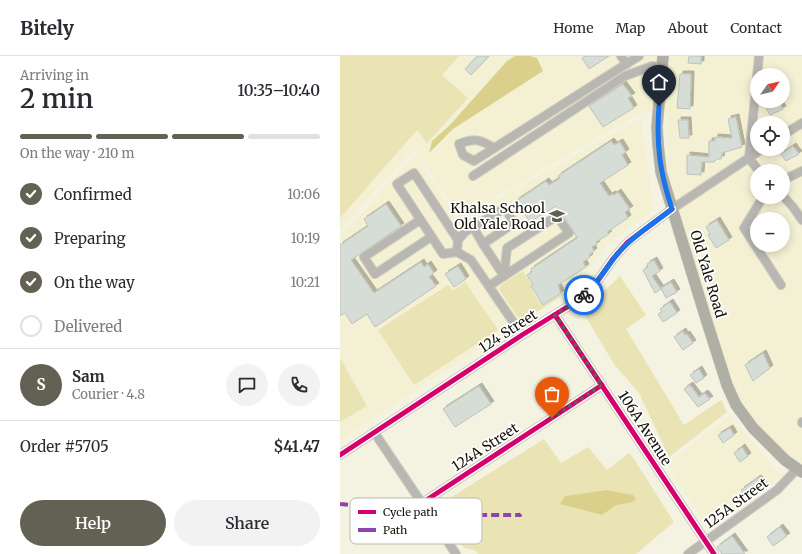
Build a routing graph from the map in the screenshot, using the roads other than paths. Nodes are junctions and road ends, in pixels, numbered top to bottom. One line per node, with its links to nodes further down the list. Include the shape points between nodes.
1 (621, 56): 5 (street)
2 (639, 56): 5 (street)
3 (759, 56): 10 (street)
4 (663, 61): 13 (street, via 625,76); 17 (main road, Old Yale Road, via 658,144 661,172)
5 (627, 64): 8 (street)
6 (802, 123): 7 (street)
7 (790, 131)
8 (494, 148)
9 (752, 156): 10 (street, 124 Street)
10 (749, 158): 11 (street); 17 (street, 124 Street)
11 (754, 164)
12 (802, 172): 14 (street)
13 (473, 176)
14 (790, 177)
15 (758, 204): 26 (street, via 744,228)
16 (790, 204): 19 (street)
17 (672, 209): 28 (street, 124 Street, via 628,242 594,286 580,299); 33 (main road, Old Yale Road, via 727,385 736,405 775,451)
18 (420, 220): 21 (street); 21 (street, via 364,257 375,274); 22 (street, via 397,184 414,173)
19 (802, 220)
20 (473, 227): 22 (street); 23 (street); 23 (street, via 504,208 514,223)
21 (432, 237): 24 (street, via 443,254)
22 (458, 240): 24 (street)
23 (483, 244): 25 (street)
24 (457, 252): 27 (street, via 471,260)
25 (504, 276): 25 (street, via 569,234 557,216 507,248); 27 (street)
26 (781, 285)
27 (488, 286): 29 (street)
28 (555, 315): 29 (street, 124 Street); 30 (street, 106A Avenue)
29 (522, 335): 31 (street, 124 Street)
30 (602, 385): 35 (street, 124A Street); 36 (street, 106A Avenue)
31 (374, 432): 32 (street, 124 Street); 34 (street)
32 (340, 456)
33 (799, 471): 36 (street, 125A Street)
34 (419, 498)
35 (430, 498)
36 (705, 542): 39 (street, 125A Street); 40 (street, 106A Avenue)
37 (449, 544): 38 (street)
38 (456, 554)
39 (688, 554)
40 (714, 554)

